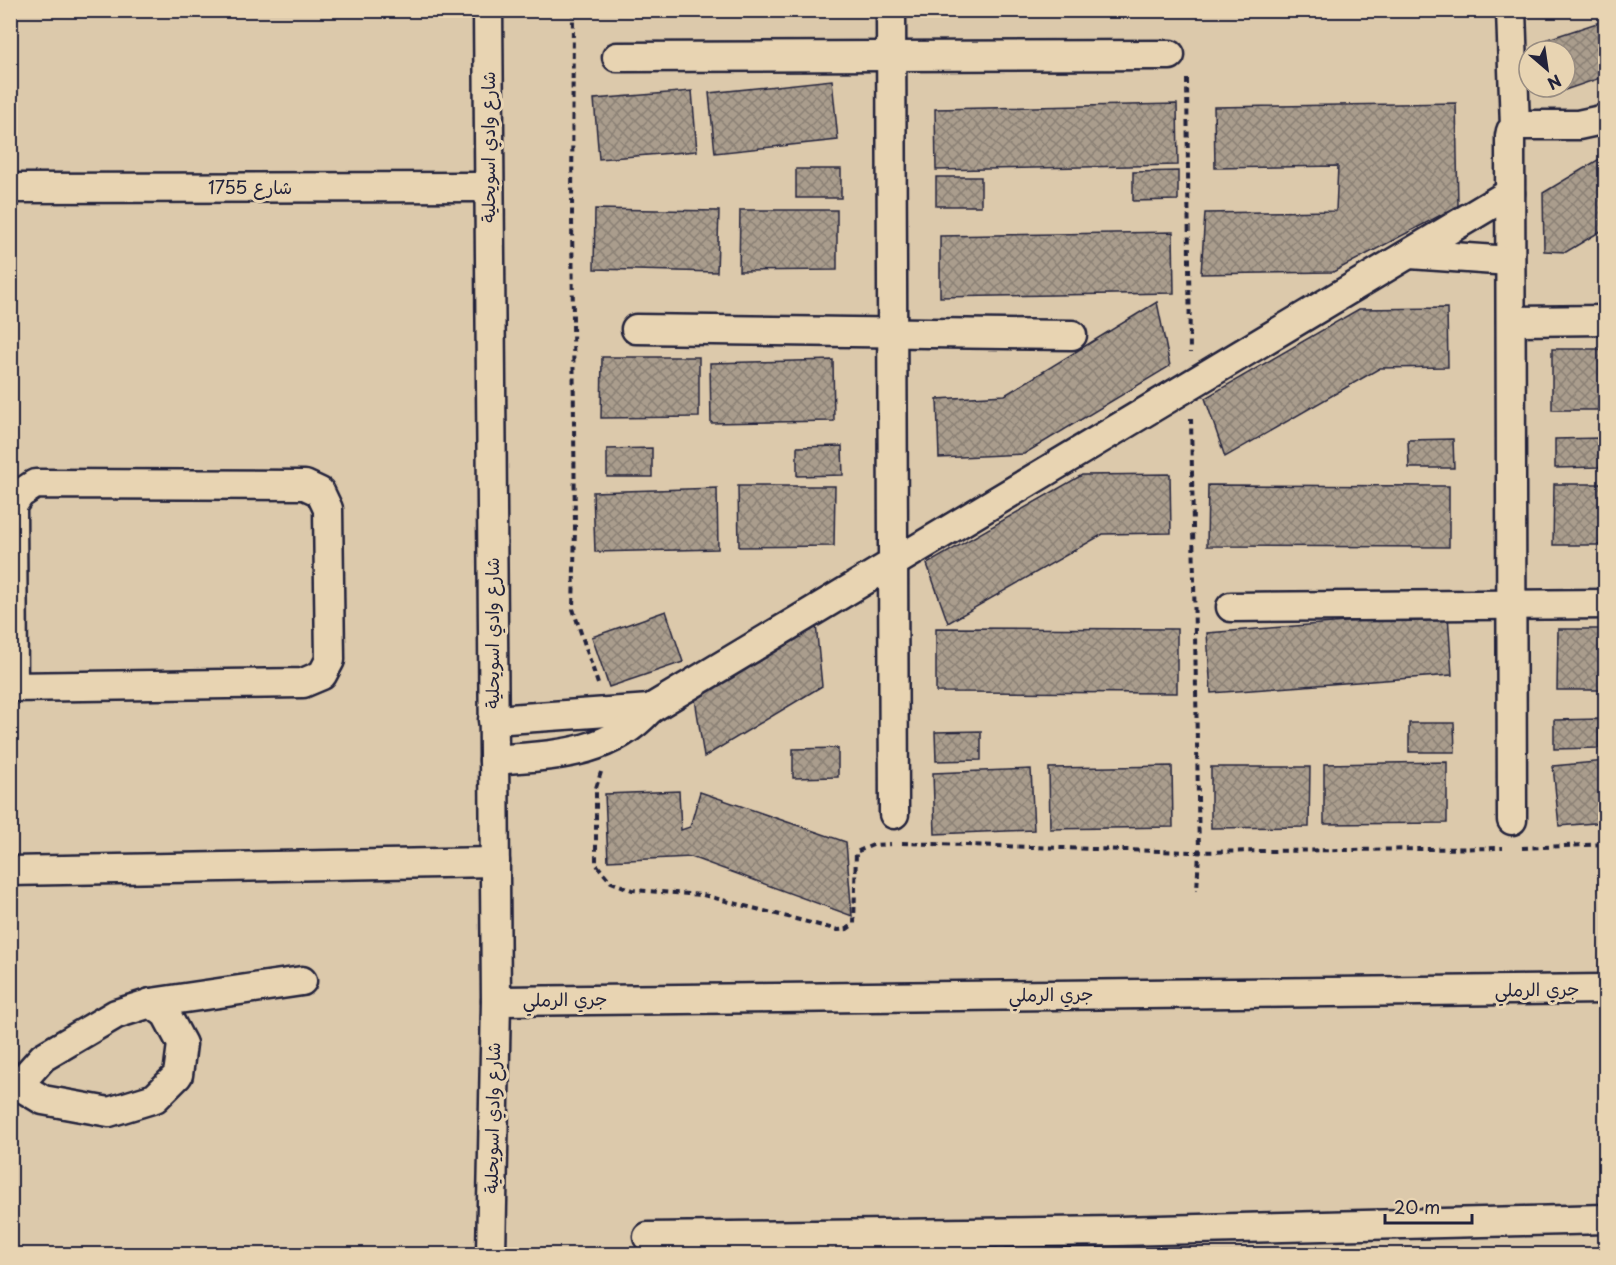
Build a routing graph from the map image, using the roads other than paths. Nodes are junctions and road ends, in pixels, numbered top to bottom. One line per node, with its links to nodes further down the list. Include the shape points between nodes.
1 (488, 10): 9 (street, شارع وادي اسويحلية)
2 (891, 10): 5 (street)
3 (1512, 10): 8 (street)
4 (1170, 55): 5 (street)
5 (891, 56): 6 (street); 17 (street)
6 (616, 57)
7 (1605, 119): 8 (street, via 1578,125)
8 (1515, 127): 11 (street, via 1510,136)
9 (489, 187): 10 (street, شارع 1755); 26 (street, شارع وادي اسويحلية)
10 (10, 188)
11 (1510, 192): 12 (street); 13 (street)
12 (1410, 254): 13 (street); 19 (street)
13 (1510, 261): 15 (street)
14 (1605, 320): 15 (street)
15 (1511, 321): 20 (street)
16 (636, 329): 17 (street)
17 (892, 333): 18 (street); 19 (street)
18 (1072, 335)
19 (893, 564): 25 (street); 28 (street)
20 (1512, 604): 21 (street); 22 (street); 29 (street)
21 (1605, 604)
22 (1231, 607)
23 (12, 654): 24 (street); 24 (street, via 12,506 35,484 305,485 320,492 328,509 330,660 322,675 303,683)
24 (12, 687)
25 (650, 709): 26 (street); 27 (street, via 610,741 585,750)
26 (493, 720): 27 (street, شارع وادي اسويحلية)
27 (494, 760): 30 (street, شارع وادي اسويحلية)
28 (894, 814)
29 (1512, 820)
30 (495, 862): 31 (street); 34 (street, شارع وادي اسويحلية)
31 (10, 871)
32 (302, 981): 35 (street)
33 (1605, 989): 34 (street, جري الرملي)
34 (496, 1001): 41 (street, شارع وادي اسويحلية)
35 (151, 1003): 36 (street, via 116,1014 43,1057); 36 (street, via 166,1014 182,1044 178,1075 155,1098 109,1112 42,1100)
36 (14, 1085)
37 (1605, 1219): 39 (street)
38 (648, 1237): 40 (street)
39 (1118, 1243): 40 (street)
40 (753, 1245)
41 (490, 1254)

